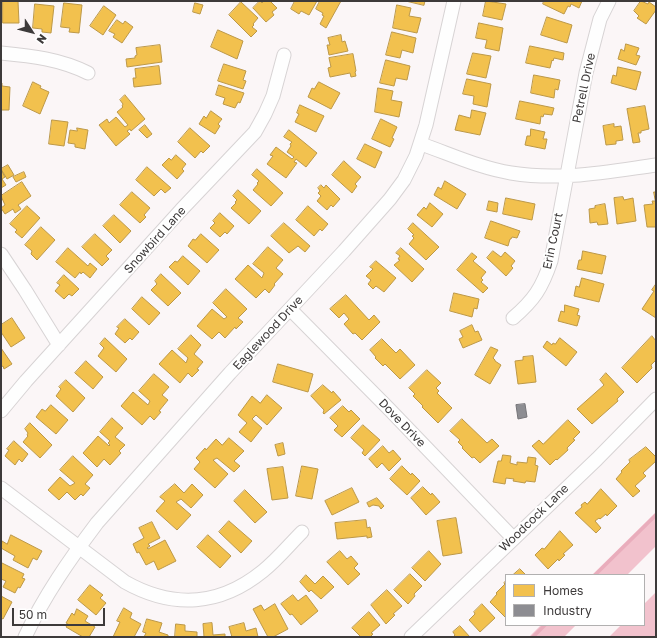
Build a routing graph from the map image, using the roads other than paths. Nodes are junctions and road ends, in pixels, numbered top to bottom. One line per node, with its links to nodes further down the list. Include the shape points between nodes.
1 (454, 1): 6 (street, Eaglewood Drive)
2 (609, 1): 8 (street, Petrell Drive, via 600,19 586,73)
3 (1, 53): 5 (street, via 53,60)
4 (284, 55): 12 (street, Snowbird Lane, via 273,96 255,132)
5 (88, 73)
6 (421, 144): 8 (street, via 488,168 510,173); 10 (street, Eaglewood Drive, via 404,180 390,199)
7 (656, 165): 8 (street)
8 (566, 176): 11 (street, Erin Court, via 551,261 544,280 526,307)
9 (1, 254): 12 (street)
10 (290, 309): 17 (street, Dove Drive); 18 (street, Eaglewood Drive, via 107,511)
11 (513, 318)
12 (59, 345): 14 (street, Snowbird Lane)
13 (656, 399): 17 (street, Woodcock Lane)
14 (1, 411)
15 (1, 488): 18 (street)
16 (302, 532): 18 (street, via 246,584 218,596 194,600 175,600 139,590)
17 (513, 538): 20 (street, Woodcock Lane)
18 (79, 547): 19 (street, Eaglewood Drive, via 51,589)
19 (25, 637)
20 (411, 637)

